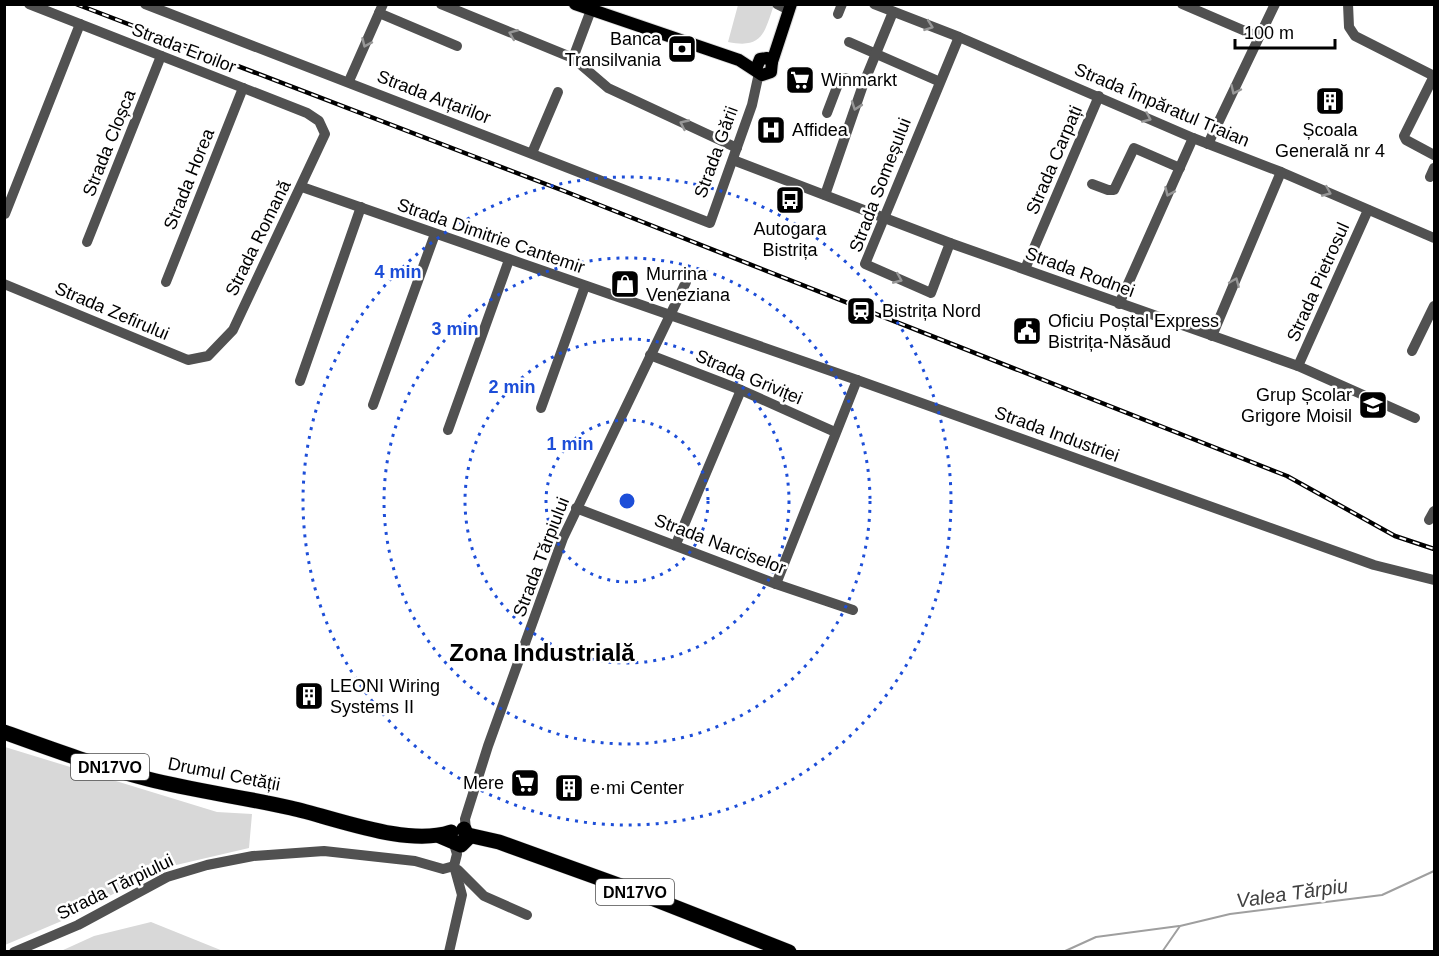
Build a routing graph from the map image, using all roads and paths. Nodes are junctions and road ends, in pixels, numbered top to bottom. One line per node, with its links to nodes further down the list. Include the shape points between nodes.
1 (29, 4): 13 (street, Strada Eroilor)
2 (145, 4): 23 (street, Strada Arțarilor)
3 (441, 4): 20 (street, one-way to 3)
4 (575, 4): 11 (main road)
5 (874, 4): 12 (street, Strada Împăratul Traian)
6 (1182, 4): 15 (street)
7 (1275, 4): 15 (street)
8 (1348, 4): 22 (street, via 1349,27 1355,36)
9 (784, 5): 21 (main road, Strada Gării)
10 (381, 9): 17 (street); 23 (street, one-way to 23)
11 (591, 10): 20 (street); 21 (main road)
12 (893, 12): 14 (street, Strada Împăratul Traian, one-way to 14); 18 (street)
13 (80, 24): 19 (street, Strada Eroilor); 44 (street)
14 (959, 37): 24 (street, Strada Someșului); 28 (street, Strada Împăratul Traian)
15 (1259, 37): 32 (street, one-way to 32)
16 (849, 42): 18 (street)
17 (457, 46)
18 (876, 53): 24 (street); 25 (street)
19 (161, 56): 26 (street, Strada Eroilor); 49 (street, Strada Cloșca)
20 (573, 58): 33 (street, one-way to 20, via 608,88)
21 (763, 66): 33 (street, Strada Gării)
22 (1434, 74): 35 (street, via 1404,137)
23 (349, 81): 34 (street, Strada Arțarilor)
24 (938, 81): 45 (street, Strada Someșului)
25 (863, 85): 29 (street, via 840,79); 41 (street, one-way to 41)
26 (243, 88): 30 (street, Strada Eroilor, via 307,113); 53 (street, Strada Horea)
27 (558, 92): 34 (street)
28 (1099, 96): 31 (street, Strada Împăratul Traian, one-way to 31); 52 (street, Strada Carpați)
29 (827, 113)
30 (324, 127): 40 (street, Strada Romană, via 321,147)
31 (1193, 138): 32 (street, Strada Împăratul Traian); 37 (street)
32 (1208, 144): 38 (street, Strada Împăratul Traian)
33 (737, 148): 36 (street, Strada Gării)
34 (532, 153): 46 (street, Strada Arțarilor)
35 (1434, 154)
36 (733, 160): 41 (street, Strada Rodnei); 46 (street, Strada Gării)
37 (1180, 168): 39 (street, via 1134,148 1114,189); 57 (street, one-way to 57)
38 (1281, 172): 43 (street, Strada Împăratul Traian, one-way to 43); 60 (street, one-way to 38)
39 (1092, 184)
40 (302, 187): 42 (street, Strada Dimitrie Cantemir); 63 (street, Strada Romană, via 232,330)
41 (825, 195): 45 (street, Strada Rodnei)
42 (361, 207): 47 (street, Strada Dimitrie Cantemir); 66 (street)
43 (1368, 210): 48 (street, Strada Împăratul Traian); 64 (street, Strada Pietrosul)
44 (5, 214)
45 (884, 217): 50 (street, Strada Rodnei); 50 (street, Strada Someșului, one-way to 50, via 865,264 931,293)
46 (710, 223)
47 (435, 234): 51 (street, Strada Dimitrie Cantemir); 68 (street)
48 (1434, 238)
49 (87, 242)
50 (950, 243): 52 (street, Strada Rodnei)
51 (509, 260): 56 (street, Strada Dimitrie Cantemir); 71 (street)
52 (1025, 269): 57 (street, Strada Rodnei)
53 (166, 282)
54 (686, 282): 59 (street, Strada Tărpiului)
55 (4, 285): 63 (street, Strada Zefirului, via 188,360)
56 (585, 286): 59 (street, Strada Dimitrie Cantemir); 69 (street)
57 (1119, 304): 60 (street, Strada Rodnei)
58 (1434, 306): 61 (street)
59 (670, 317): 62 (street, Strada Tărpiului); 65 (street, Strada Industriei)
60 (1212, 336): 64 (street, Strada Rodnei)
61 (1412, 351)
62 (651, 355): 67 (street, Strada Griviței); 73 (street, Strada Tărpiului)
63 (208, 356)
64 (1298, 366): 70 (street, Strada Rodnei)
65 (857, 380): 72 (street); 75 (street, Strada Industriei, via 1374,565)
66 (300, 381)
67 (741, 390): 72 (street, Strada Griviței); 74 (street)
68 (374, 405)
69 (541, 408)
70 (1415, 418)
71 (448, 430)
72 (835, 432): 76 (street)
73 (576, 508): 74 (street, Strada Narciselor); 79 (street, Strada Tărpiului, via 488,746)
74 (676, 544): 76 (street, Strada Narciselor)
75 (1434, 580)
76 (776, 584): 77 (street, Strada Narciselor)
77 (853, 610)
78 (4, 732): 79 (highway, Drumul Cetății / DN17VO, via 145,778 386,831)
79 (459, 841): 80 (street, via 484,896); 81 (street, Strada Tărpiului, via 444,869 376,855 324,851 253,856 207,865 167,877 78,925); 82 (street, via 462,895); 83 (highway, Drumul Cetății / DN17VO, via 499,842)
80 (527, 915)
81 (14, 951)
82 (449, 951)
83 (789, 951)

